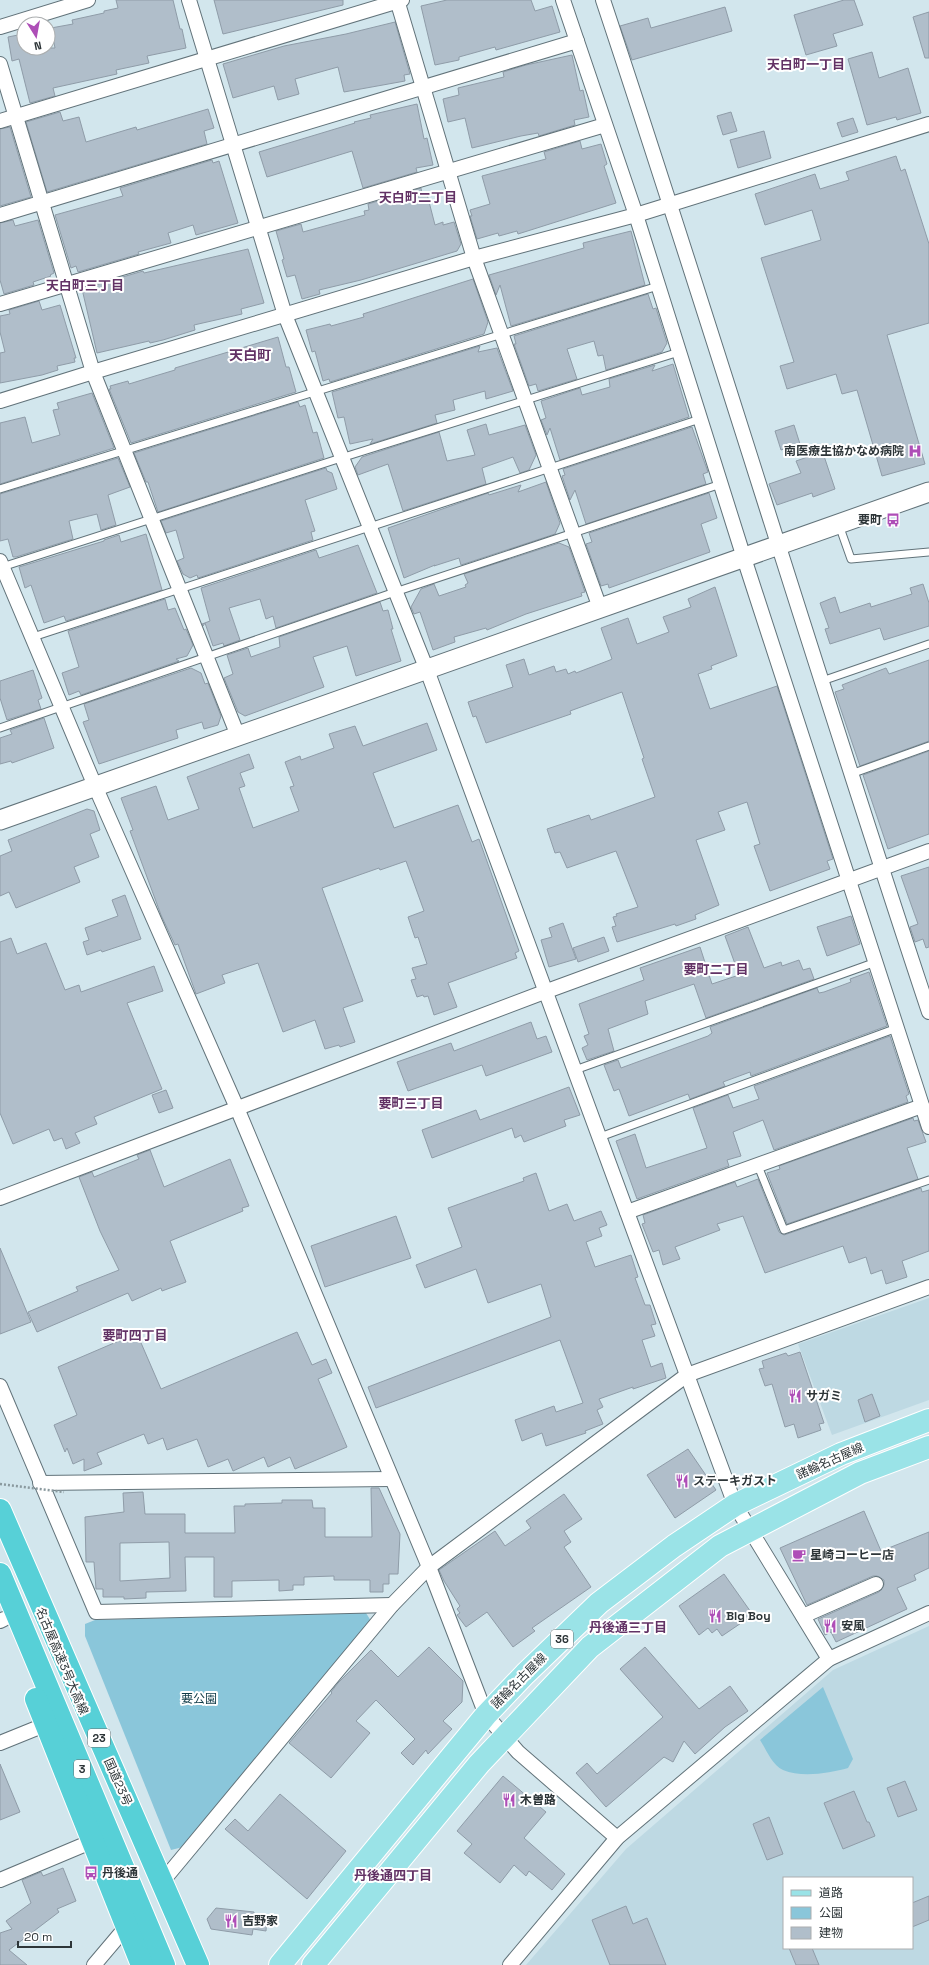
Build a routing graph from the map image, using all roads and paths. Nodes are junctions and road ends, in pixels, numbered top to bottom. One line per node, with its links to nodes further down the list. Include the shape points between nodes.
1 (88, 0): 6 (street)
2 (189, 0): 8 (street)
3 (399, 0): 8 (street); 10 (street)
4 (563, 0): 7 (street)
5 (603, 0): 18 (street)
6 (0, 27)
7 (577, 41): 10 (street); 14 (street)
8 (208, 58): 11 (street); 15 (street)
9 (0, 64): 11 (street)
10 (424, 88): 15 (street); 16 (street)
11 (16, 116): 12 (street); 17 (street)
12 (0, 121)
13 (929, 124): 18 (street)
14 (605, 125): 16 (street); 20 (street)
15 (234, 145): 17 (street); 21 (street)
16 (448, 172): 21 (street); 22 (street)
17 (41, 203): 19 (street); 23 (street)
18 (671, 204): 20 (street); 44 (street)
19 (0, 215)
20 (636, 215): 22 (street); 24 (street)
21 (260, 227): 23 (street); 26 (street)
22 (474, 258): 26 (street); 27 (street)
23 (66, 284): 25 (street); 29 (street)
24 (658, 286): 27 (lane); 28 (street)
25 (0, 304)
26 (285, 315): 29 (street); 30 (street)
27 (502, 333): 30 (lane); 31 (street)
28 (679, 352): 31 (lane); 33 (street)
29 (93, 372): 32 (street); 34 (street)
30 (315, 391): 34 (lane); 35 (street)
31 (526, 400): 35 (lane); 36 (street)
32 (0, 402)
33 (700, 419): 36 (lane); 37 (street)
34 (122, 450): 38 (lane); 40 (street)
35 (342, 458): 40 (lane); 42 (street)
36 (550, 467): 42 (lane); 43 (street)
37 (721, 484): 43 (lane); 46 (street)
38 (0, 489)
39 (929, 492): 41 (street)
40 (150, 520): 47 (lane); 48 (street)
41 (839, 524): 44 (street); 45 (lane, via 851,558)
42 (369, 526): 48 (lane); 49 (street)
43 (574, 534): 49 (lane); 50 (street)
44 (779, 546): 46 (street); 55 (street)
45 (929, 552)
46 (744, 558): 50 (street); 65 (street)
47 (1, 564): 51 (street)
48 (180, 588): 51 (lane); 53 (street)
49 (396, 592): 53 (lane); 54 (street)
50 (600, 608): 54 (street)
51 (33, 637): 56 (street)
52 (929, 644): 55 (lane)
53 (206, 657): 56 (lane); 58 (street)
54 (427, 670): 58 (street); 67 (street)
55 (822, 681): 60 (street)
56 (62, 706): 57 (lane); 61 (street)
57 (0, 728)
58 (238, 736): 61 (street)
59 (929, 746): 60 (lane)
60 (851, 774): 64 (street)
61 (95, 786): 62 (street); 72 (street)
62 (0, 820)
63 (929, 851): 64 (street)
64 (881, 868): 65 (street); 68 (street)
65 (850, 880): 66 (street); 67 (street)
66 (876, 962): 69 (street); 70 (lane)
67 (546, 991): 70 (street); 72 (street)
68 (929, 1012)
69 (897, 1028): 71 (street); 74 (lane)
70 (575, 1070): 74 (street)
71 (922, 1106): 73 (street); 75 (street)
72 (237, 1108): 77 (street); 84 (street)
73 (929, 1127)
74 (600, 1137): 78 (street)
75 (758, 1166): 76 (lane, via 784,1230); 78 (street)
76 (929, 1180)
77 (0, 1198)
78 (627, 1212): 80 (street)
79 (929, 1288): 80 (street)
80 (687, 1375): 88 (street); 91 (street)
81 (0, 1386): 85 (street)
82 (929, 1420): 88 (main road, 諸輪名古屋線 / 36, via 842,1454)
83 (929, 1447): 90 (main road, 諸輪名古屋線 / 36, via 860,1473)
84 (391, 1479): 85 (street); 91 (street)
85 (40, 1483): 94 (street, via 96,1612)
86 (0, 1484): 87 (path, bridge)
87 (64, 1492)
88 (735, 1505): 90 (street); 99 (main road, 諸輪名古屋線 / 36, via 674,1546 599,1603)
89 (0, 1511): 106 (highway, 国道23号 / 23); 111 (highway, 名古屋高速3号大高線 / 3)
90 (750, 1530): 97 (street); 101 (main road, 諸輪名古屋線 / 36, via 720,1546 590,1646)
91 (429, 1567): 94 (street); 99 (street)
92 (0, 1574): 110 (highway, 名古屋高速3号大高線 / 3)
93 (876, 1584): 97 (street)
94 (392, 1605): 106 (street)
95 (929, 1613): 98 (street)
96 (2, 1616): 100 (highway)
97 (803, 1616): 98 (street)
98 (829, 1659): 103 (street)
99 (486, 1715): 101 (street); 113 (main road, 諸輪名古屋線 / 36)
100 (47, 1724): 102 (street); 104 (highway)
101 (505, 1736): 103 (street, via 518,1752); 114 (main road, 諸輪名古屋線 / 36)
102 (0, 1743)
103 (617, 1838): 115 (street)
104 (93, 1842): 105 (street); 107 (highway)
105 (0, 1880)
106 (162, 1882): 112 (highway, 国道23号 / 23)
107 (127, 1926): 108 (street); 109 (highway)
108 (94, 1965)
109 (142, 1965)
110 (164, 1965)
111 (189, 1965)
112 (198, 1965)
113 (280, 1965)
114 (313, 1965)
115 (510, 1965)

